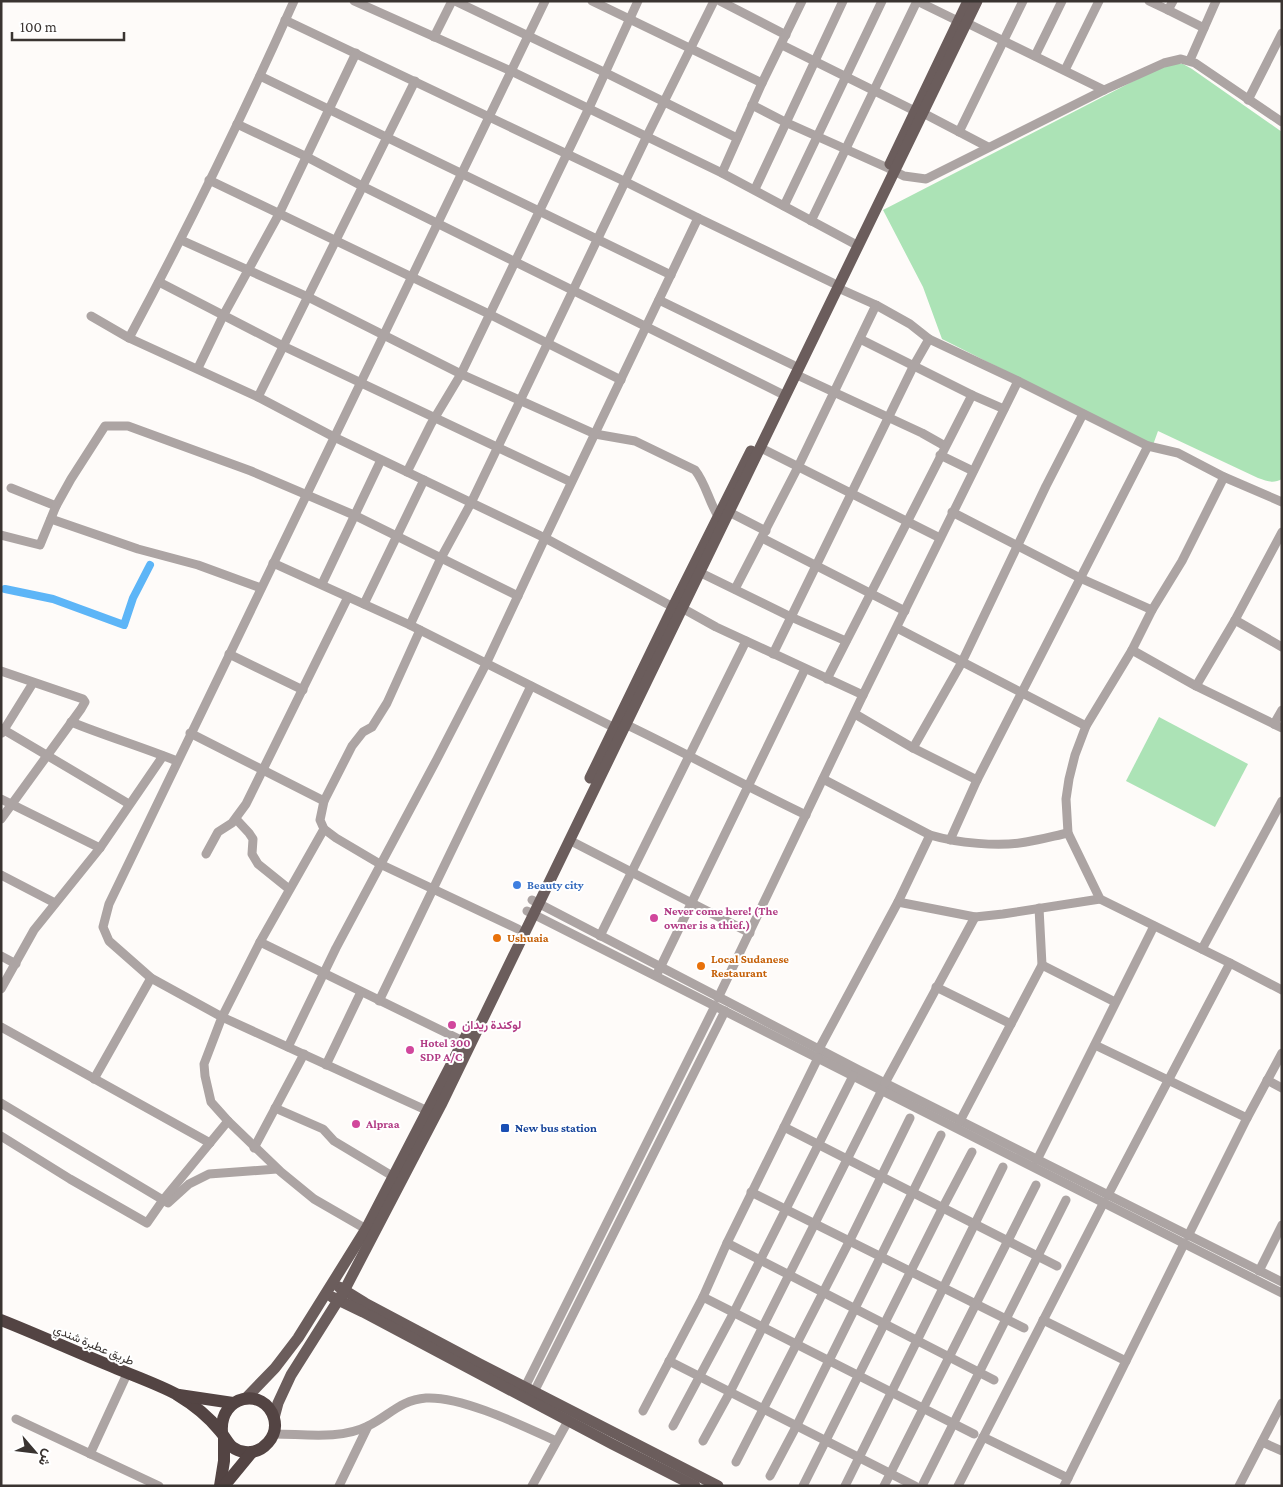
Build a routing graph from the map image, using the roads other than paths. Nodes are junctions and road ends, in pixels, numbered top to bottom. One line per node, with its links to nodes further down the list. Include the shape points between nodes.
1 (294, 1): 25 (street)
2 (354, 1): 22 (street)
3 (379, 1): 22 (street)
4 (453, 1): 30 (street); 31 (street)
5 (545, 1): 30 (street)
6 (592, 1): 24 (street)
7 (638, 1): 24 (street)
8 (714, 1): 34 (street)
9 (720, 1): 29 (street)
10 (802, 1): 29 (street)
11 (843, 1): 38 (street)
12 (882, 1): 43 (street)
13 (917, 1): 26 (street); 47 (street)
14 (968, 1): 26 (main road)
15 (977, 1): 26 (main road)
16 (1023, 1): 32 (street)
17 (1062, 1): 36 (street)
18 (1099, 1): 39 (street)
19 (1149, 1): 23 (street)
20 (1173, 1): 23 (street)
21 (1216, 1): 27 (street)
22 (375, 10): 31 (street)
23 (1168, 10): 27 (street)
24 (630, 18): 34 (street); 41 (street)
25 (285, 20): 35 (street); 42 (street)
26 (962, 22): 32 (street); 53 (main road)
27 (1204, 28): 37 (street)
28 (1282, 33): 48 (street)
29 (786, 35): 33 (street)
30 (527, 36): 40 (street); 41 (street)
31 (434, 37): 40 (street)
32 (1004, 40): 36 (street); 58 (street)
33 (782, 45): 38 (street); 45 (street)
34 (691, 48): 45 (street); 49 (street)
35 (356, 53): 44 (street); 52 (street)
36 (1035, 56): 39 (street)
37 (1190, 60): 46 (street, via 1164,63); 48 (street)
38 (814, 62): 43 (street); 55 (street)
39 (1065, 70): 46 (street)
40 (511, 71): 51 (street); 54 (street)
41 (606, 73): 49 (street); 51 (street)
42 (260, 76): 52 (street); 57 (street)
43 (845, 77): 47 (street); 60 (street)
44 (416, 81): 54 (street); 61 (street)
45 (762, 83): 50 (street)
46 (1104, 90): 63 (street)
47 (874, 91): 53 (street); 64 (street)
48 (1248, 100): 56 (street)
49 (665, 102): 59 (street); 62 (street)
50 (752, 106): 55 (street); 62 (street)
51 (589, 108): 59 (street); 65 (street)
52 (329, 109): 61 (street); 66 (street)
53 (918, 112): 58 (street); 67 (main road)
54 (488, 117): 65 (street); 69 (street)
55 (785, 122): 60 (street); 73 (street)
56 (1282, 122)
57 (237, 124): 66 (street); 70 (street)
58 (959, 132): 63 (street)
59 (647, 136): 68 (street); 71 (street)
60 (817, 136): 64 (street); 74 (street)
61 (388, 137): 69 (street); 72 (street)
62 (737, 138): 68 (street)
63 (988, 147): 67 (street, via 926,179 911,178)
64 (846, 150): 67 (street); 78 (street)
65 (567, 154): 71 (street); 75 (street)
66 (305, 156): 72 (street); 76 (street)
67 (892, 170): 83 (main road); 89 (main road)
68 (722, 172): 73 (street)
69 (461, 174): 75 (street); 79 (street)
70 (209, 180): 76 (street); 80 (street)
71 (626, 182): 77 (street); 81 (street)
72 (364, 187): 79 (street); 82 (street)
73 (755, 189): 74 (street)
74 (784, 206): 78 (street)
75 (539, 211): 81 (street); 84 (street)
76 (279, 214): 82 (street); 85 (street)
77 (698, 218): 86 (street); 89 (street)
78 (811, 221): 83 (street)
79 (437, 223): 84 (street); 87 (street)
80 (181, 240): 85 (street); 88 (street)
81 (598, 240): 86 (street); 90 (street)
82 (336, 241): 87 (street); 91 (street)
83 (853, 243): 89 (main road)
84 (514, 262): 90 (street); 94 (street)
85 (248, 270): 91 (street); 96 (street)
86 (671, 275): 92 (street)
87 (411, 276): 94 (street); 98 (street)
88 (159, 282): 96 (street); 99 (street)
89 (836, 285): 93 (street); 106 (main road)
90 (574, 290): 97 (street); 102 (street)
91 (308, 297): 98 (street); 103 (street)
92 (659, 300): 97 (street); 106 (street)
93 (876, 305): 100 (street); 101 (street)
94 (489, 314): 102 (street); 107 (street)
95 (91, 316): 99 (street)
96 (223, 316): 103 (street); 105 (street)
97 (646, 325): 108 (street); 112 (street)
98 (383, 335): 107 (street); 110 (street)
99 (129, 338): 105 (street)
100 (860, 338): 104 (street); 111 (street)
101 (929, 339): 104 (street); 109 (street)
102 (548, 344): 108 (street); 115 (street)
103 (283, 346): 110 (street); 114 (street)
104 (913, 367): 113 (street); 119 (street)
105 (198, 368): 114 (street)
106 (795, 370): 111 (street); 112 (main road); 125 (main road)
107 (461, 374): 115 (street); 118 (street)
108 (621, 380): 120 (street)
109 (1018, 381): 116 (street); 117 (street)
110 (361, 383): 118 (street); 121 (street)
111 (835, 392): 119 (street); 128 (street)
112 (780, 393): 143 (main road)
113 (972, 395): 116 (street); 122 (street)
114 (258, 397): 121 (street)
115 (521, 400): 120 (street); 124 (street)
116 (1004, 409): 129 (street)
117 (1083, 414): 123 (street); 152 (street)
118 (436, 418): 124 (street); 130 (street)
119 (889, 418): 122 (street); 135 (street)
120 (595, 434): 133 (street); 143 (street, via 635,441 695,470)
121 (334, 437): 127 (street); 136 (street)
122 (945, 446): 126 (street)
123 (1148, 446): 131 (street, via 1178,453); 157 (street)
124 (496, 448): 133 (street); 138 (street)
125 (761, 448): 128 (street); 140 (main road)
126 (940, 455): 129 (street); 145 (street)
127 (381, 460): 130 (street); 142 (street)
128 (798, 468): 135 (street); 148 (street)
129 (973, 471): 141 (street)
130 (408, 472): 132 (street)
131 (1224, 477): 137 (street); 166 (street, via 1182,561)
132 (424, 480): 138 (street); 149 (street)
133 (571, 482): 150 (street)
134 (11, 488): 139 (street)
135 (852, 493): 145 (street); 155 (street)
136 (306, 494): 139 (street, via 128,426 114,425 106,426); 142 (street); 154 (street)
137 (1282, 502)
138 (471, 503): 150 (street); 153 (street)
139 (56, 506): 144 (street)
140 (729, 512): 148 (street); 156 (main road)
141 (952, 512): 151 (street); 152 (street)
142 (354, 516): 149 (street); 158 (street)
143 (718, 516): 165 (main road)
144 (51, 519): 147 (street, via 40,546); 159 (street)
145 (908, 522): 151 (street); 161 (street)
146 (1282, 532): 169 (street)
147 (1, 534)
148 (764, 535): 155 (street); 160 (street)
149 (396, 536): 153 (street); 164 (street)
150 (545, 538): 162 (street); 165 (street)
151 (940, 538): 167 (street)
152 (1018, 545): 157 (street); 179 (street)
153 (441, 558): 162 (street); 170 (street)
154 (273, 563): 158 (street); 159 (street)
155 (817, 566): 161 (street); 168 (street)
156 (699, 572): 160 (street); 165 (main road)
157 (1080, 578): 166 (street); 188 (street)
158 (322, 584): 163 (street)
159 (261, 588): 177 (street)
160 (735, 589): 168 (street)
161 (871, 593): 167 (street); 174 (street)
162 (518, 596): 180 (street)
163 (348, 597): 164 (street); 187 (street)
164 (364, 604): 170 (street)
165 (677, 607): 173 (street); 195 (main road)
166 (1152, 610): 176 (street)
167 (905, 611): 171 (street)
168 (791, 617): 174 (street); 178 (street)
169 (1235, 620): 175 (street); 186 (street)
170 (410, 625): 172 (street)
171 (896, 628): 179 (street); 189 (street)
172 (420, 630): 180 (street); 208 (street, via 386,704 372,727 354,742)
173 (746, 641): 178 (street); 199 (street)
174 (846, 641): 183 (street)
175 (1282, 647)
176 (1132, 650): 186 (street); 193 (street)
177 (229, 654): 187 (street); 197 (street)
178 (774, 654): 181 (street)
179 (962, 662): 188 (street); 198 (street)
180 (486, 664): 185 (street); 222 (street)
181 (805, 669): 183 (street); 206 (street)
182 (1, 671): 184 (street)
183 (827, 679): 189 (street)
184 (33, 682): 192 (street, via 84,700); 196 (street)
185 (531, 686): 195 (street); 226 (street)
186 (1196, 686): 194 (street)
187 (303, 690): 203 (street)
188 (1022, 692): 193 (street); 205 (street)
189 (863, 695): 191 (street)
190 (1282, 710): 194 (street)
191 (854, 714): 198 (street); 204 (street)
192 (71, 722): 200 (street); 201 (street)
193 (1086, 726): 216 (street, via 1069,779 1066,799)
194 (1278, 726)
195 (620, 727): 199 (street); 218 (main road); 231 (main road)
196 (2, 731): 200 (street)
197 (190, 733): 202 (street); 203 (street)
198 (913, 748): 205 (street)
199 (689, 754): 206 (street); 223 (street)
200 (48, 756): 210 (street); 211 (street)
201 (163, 756): 202 (street); 211 (street)
202 (178, 761): 246 (street, via 109,904 103,927 109,941)
203 (264, 770): 208 (street); 214 (street)
204 (823, 779): 212 (street); 217 (street)
205 (977, 780): 219 (street)
206 (747, 787): 212 (street); 228 (street)
207 (1, 799): 210 (street)
208 (324, 801): 215 (street, via 320,817)
209 (1282, 801): 239 (street)
210 (13, 804): 213 (street); 220 (street)
211 (129, 804): 220 (street)
212 (806, 815): 236 (street)
213 (1, 819)
214 (236, 819): 221 (street, via 218,832); 225 (street, via 253,839 253,858 261,868)
215 (324, 829): 222 (street); 225 (street)
216 (1068, 833): 219 (street, via 1025,843); 227 (street)
217 (930, 835): 219 (street); 229 (street)
218 (569, 840): 223 (street); 231 (main road)
219 (950, 840)
220 (100, 848): 230 (street)
221 (206, 854)
222 (380, 864): 226 (street); 245 (street)
223 (631, 872): 228 (street); 237 (street)
224 (1, 875): 230 (street)
225 (290, 889): 238 (street)
226 (434, 889): 235 (street); 251 (street)
227 (1100, 899): 232 (street); 234 (street)
228 (691, 902): 236 (street); 244 (street)
229 (898, 902): 233 (street); 261 (street)
230 (55, 903): 242 (street, via 34,930)
231 (533, 907): 235 (main road); 237 (street); 244 (street); 317 (main road, via 441,1105)
232 (1039, 908): 233 (street); 243 (street)
233 (975, 917): 247 (street)
234 (1154, 926): 239 (street); 253 (street)
235 (518, 929): 258 (main road)
236 (750, 933): 252 (street)
237 (600, 936): 244 (street)
238 (260, 942): 245 (street); 255 (street)
239 (1202, 949): 241 (street)
240 (1, 956): 242 (street)
241 (1230, 963): 249 (street); 267 (street)
242 (16, 964): 248 (street)
243 (1042, 965): 253 (street); 256 (street)
244 (658, 972): 252 (street)
245 (323, 973): 250 (street); 260 (street)
246 (150, 978): 255 (street); 266 (street)
247 (936, 987): 256 (street); 269 (street)
248 (1, 989)
249 (1282, 990)
250 (361, 992): 251 (street); 264 (street)
251 (379, 1001): 258 (street)
252 (717, 1002): 254 (street); 261 (street); 278 (street)
253 (1115, 1002): 259 (street)
254 (725, 1011): 261 (street); 280 (street)
255 (222, 1017): 260 (street); 277 (street, via 208,1049 204,1076 211,1102)
256 (1011, 1024): 276 (street)
257 (1, 1027): 266 (street)
258 (463, 1041): 273 (main road)
259 (1095, 1045): 267 (street); 289 (street)
260 (288, 1047): 263 (street)
261 (818, 1053): 265 (street); 269 (street); 279 (street)
262 (1282, 1053): 268 (street)
263 (304, 1054): 264 (street); 272 (street)
264 (326, 1064): 273 (street)
265 (853, 1076): 269 (street); 285 (street)
266 (94, 1079): 283 (street)
267 (1169, 1080): 275 (street); 297 (street)
268 (1268, 1080): 270 (street); 275 (street)
269 (884, 1087): 276 (street); 284 (street); 288 (street)
270 (1282, 1088)
271 (1, 1103): 298 (street)
272 (275, 1108): 286 (street); 293 (street, via 322,1130 334,1141)
273 (428, 1111): 293 (main road)
274 (910, 1118): 292 (street)
275 (1247, 1118): 308 (street)
276 (960, 1121): 284 (street)
277 (228, 1122): 283 (street); 286 (street)
278 (655, 1126): 280 (street); 348 (street)
279 (784, 1127): 285 (street); 296 (street)
280 (665, 1131): 348 (street)
281 (941, 1135): 295 (street)
282 (1, 1136): 298 (street, via 147,1223)
283 (210, 1143): 298 (street)
284 (995, 1143): 289 (street); 297 (street)
285 (818, 1144): 288 (street); 301 (street)
286 (254, 1148): 291 (street)
287 (972, 1152): 300 (street)
288 (848, 1159): 292 (street); 302 (street)
289 (1037, 1160): 297 (street)
290 (1003, 1167): 303 (street)
291 (277, 1169): 298 (street, via 209,1174 189,1184 168,1203); 305 (street, via 314,1199)
292 (881, 1175): 295 (street); 306 (street)
293 (394, 1177): 305 (main road)
294 (1036, 1185): 307 (street)
295 (913, 1191): 300 (street); 310 (street)
296 (751, 1192): 301 (street); 309 (street)
297 (1106, 1199): 308 (street); 333 (street)
298 (163, 1200)
299 (1066, 1200): 311 (street)
300 (943, 1207): 303 (street); 314 (street)
301 (786, 1209): 302 (street); 312 (street)
302 (815, 1223): 306 (street); 316 (street)
303 (974, 1223): 307 (street); 320 (street)
304 (1282, 1225): 315 (street)
305 (366, 1229): 319 (main road)
306 (850, 1240): 310 (street); 321 (street)
307 (1008, 1240): 311 (street); 326 (street)
308 (1186, 1240): 315 (street); 322 (street); 342 (street)
309 (727, 1244): 312 (street); 325 (street)
310 (881, 1255): 314 (street); 328 (street)
311 (1038, 1256): 313 (street); 331 (street)
312 (760, 1261): 316 (street); 330 (street)
313 (1057, 1266)
314 (911, 1271): 320 (street); 334 (street)
315 (1259, 1271): 318 (street)
316 (788, 1276): 321 (street); 335 (street)
317 (350, 1278): 324 (main road); 327 (main road)
318 (1282, 1282)
319 (332, 1284): 323 (main road); 324 (main road)
320 (943, 1286): 326 (street); 337 (street)
321 (822, 1292): 328 (street); 338 (street)
322 (1282, 1293)
323 (326, 1294): 324 (main road); 352 (main road, via 286,1355)
324 (341, 1296): 327 (main road); 329 (main road)
325 (702, 1297): 330 (street); 340 (street)
326 (976, 1303): 331 (street); 339 (street)
327 (364, 1308): 329 (main road); 348 (main road); 360 (main road)
328 (854, 1309): 334 (street); 341 (street)
329 (332, 1311): 358 (main road, via 291,1376)
330 (734, 1312): 335 (street); 345 (street)
331 (1006, 1319): 336 (street); 343 (street)
332 (1, 1320): 344 (highway, طريق عطبرة شندي)
333 (1043, 1320): 342 (street); 367 (street)
334 (884, 1324): 337 (street); 346 (street)
335 (763, 1327): 338 (street); 350 (street)
336 (1024, 1328)
337 (917, 1341): 339 (street); 349 (street)
338 (797, 1344): 341 (street); 356 (street)
339 (948, 1357): 343 (street); 355 (street)
340 (669, 1361): 345 (street); 357 (street)
341 (828, 1361): 346 (street); 362 (street)
342 (1126, 1361): 379 (street)
343 (978, 1372): 347 (street); 361 (street)
344 (127, 1374): 351 (highway, طريق عطبرة شندي); 374 (street)
345 (700, 1376): 350 (street); 364 (street)
346 (858, 1376): 349 (street); 368 (street)
347 (994, 1380)
348 (530, 1389): 386 (main road)
349 (890, 1391): 355 (street); 375 (street)
350 (730, 1392): 356 (street); 370 (street)
351 (177, 1395): 353 (highway); 366 (highway)
352 (246, 1398): 353 (highway); 358 (highway, via 264,1403)
353 (233, 1403): 366 (highway, via 223,1415)
354 (1282, 1403): 371 (street)
355 (922, 1407): 361 (street); 377 (street)
356 (763, 1408): 362 (street); 376 (street)
357 (643, 1411)
358 (274, 1418): 365 (highway)
359 (16, 1419): 374 (street)
360 (568, 1421): 369 (street); 380 (main road)
361 (955, 1424): 367 (street); 391 (street)
362 (797, 1425): 368 (street); 378 (street)
363 (368, 1426): 365 (street, via 338,1435); 369 (street, via 411,1401 438,1398 502,1417); 384 (street)
364 (673, 1426)
365 (274, 1434): 373 (highway, via 266,1446)
366 (223, 1435): 373 (highway, via 236,1449); 382 (highway, via 224,1461)
367 (979, 1435): 379 (street); 392 (street)
368 (826, 1440): 375 (street); 387 (street)
369 (556, 1441): 385 (street)
370 (703, 1441)
371 (1262, 1442): 372 (street); 393 (street)
372 (1282, 1451)
373 (252, 1452): 383 (highway)
374 (90, 1454): 381 (street)
375 (860, 1457): 377 (street); 388 (street)
376 (736, 1462)
377 (891, 1473): 389 (street); 390 (street)
378 (770, 1476)
379 (1066, 1482)
380 (688, 1484)
381 (158, 1486)
382 (220, 1486)
383 (224, 1486)
384 (339, 1486)
385 (532, 1486)
386 (718, 1486)
387 (803, 1486)
388 (845, 1486)
389 (884, 1486)
390 (915, 1486)
391 (922, 1486)
392 (958, 1486)
393 (1239, 1486)

